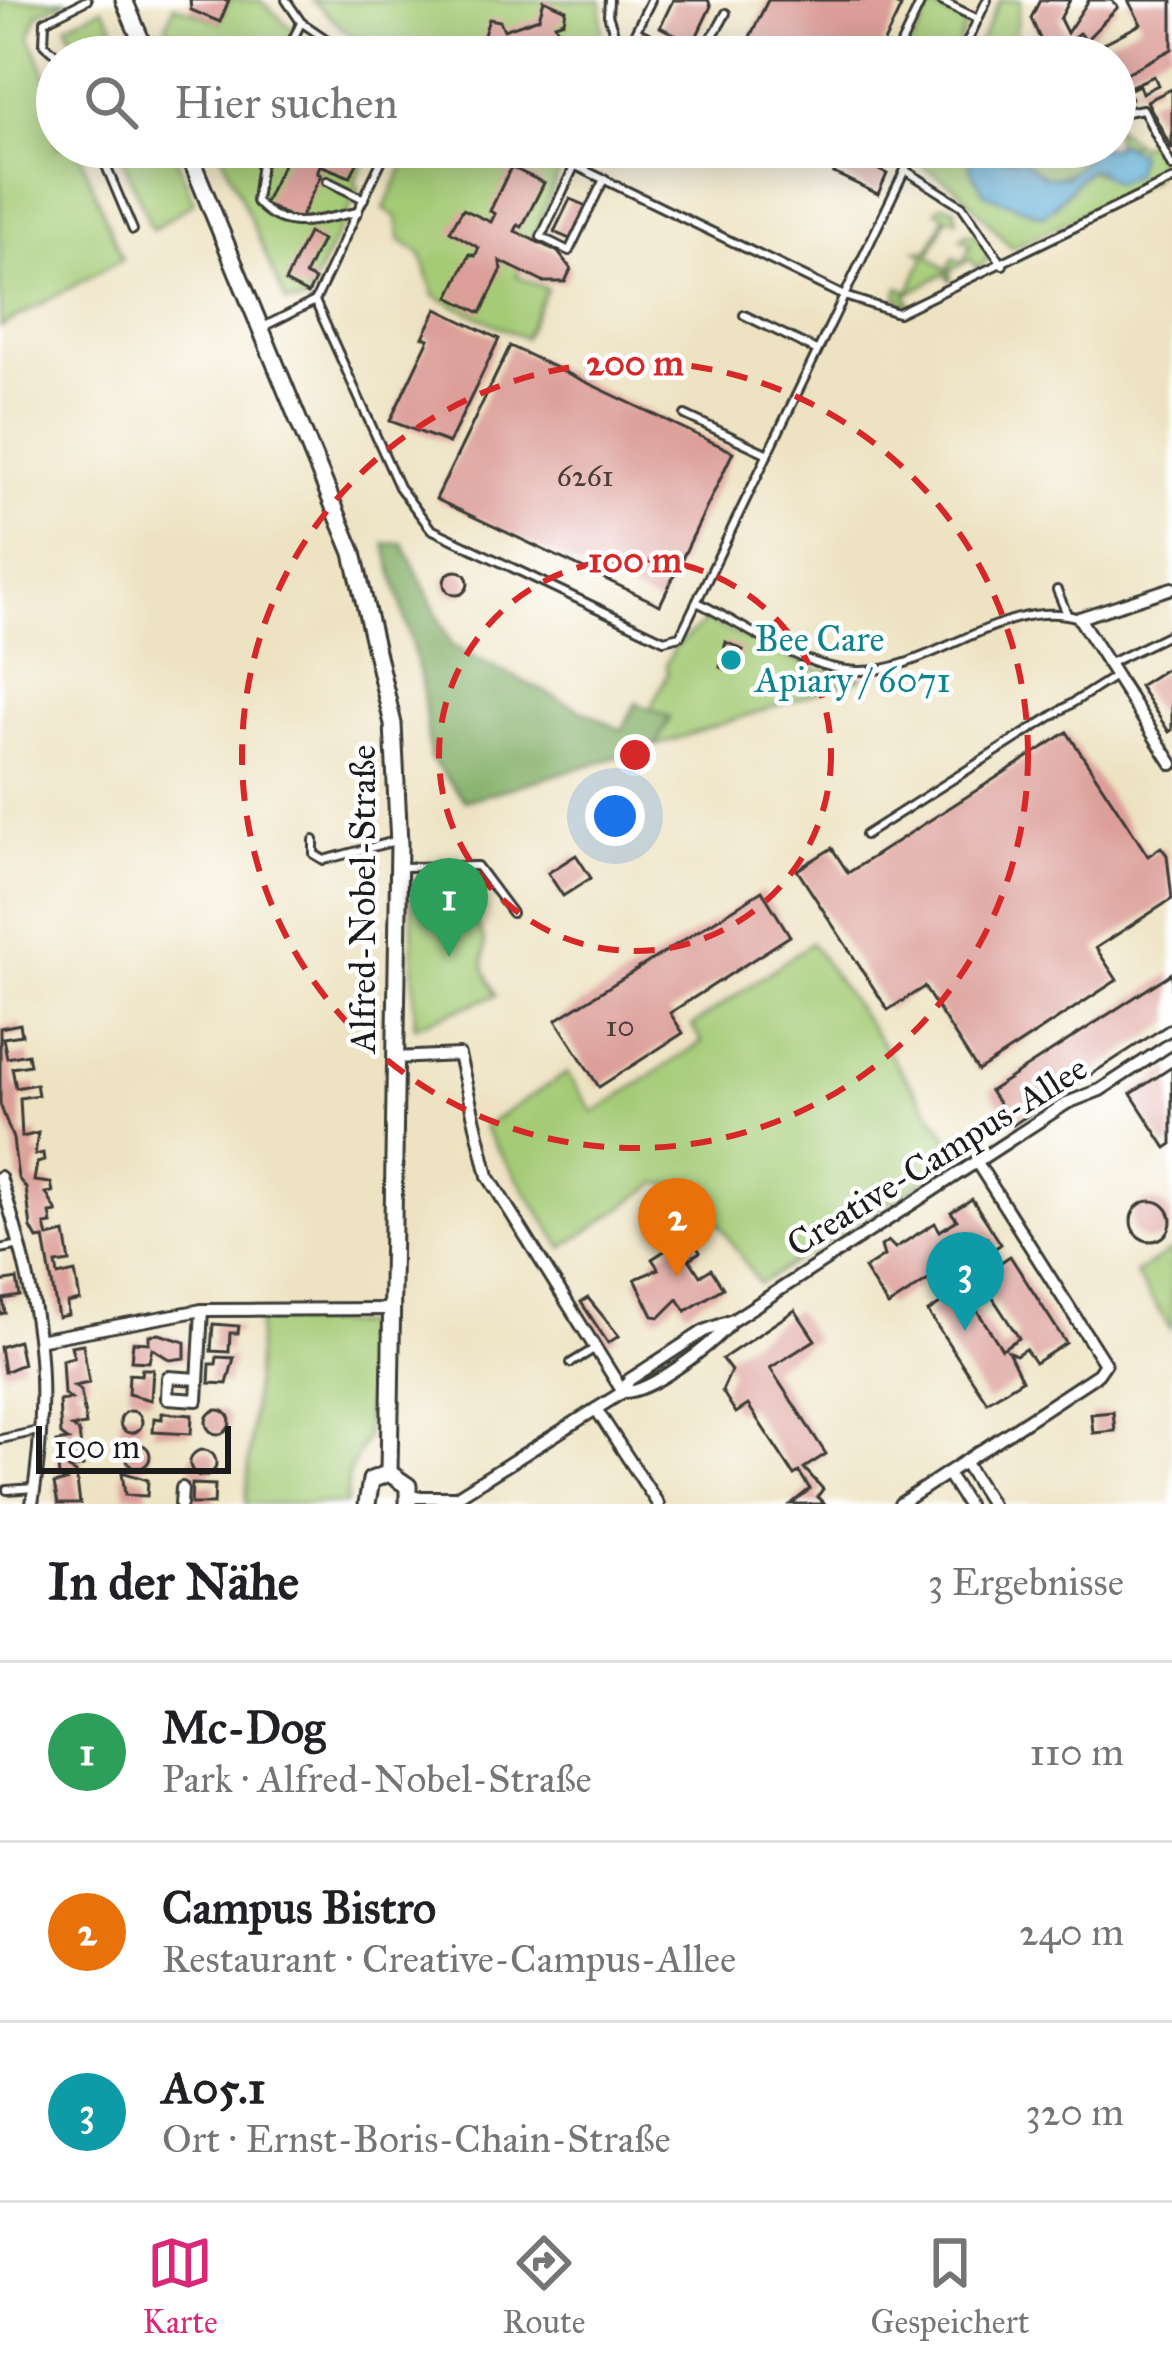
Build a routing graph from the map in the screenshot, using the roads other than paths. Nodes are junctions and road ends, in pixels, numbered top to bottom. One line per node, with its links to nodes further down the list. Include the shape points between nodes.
1 (87, 0): 13 (lane, via 45,21)
2 (124, 0): 14 (street)
3 (286, 0): 11 (lane)
4 (609, 0): 17 (lane)
5 (651, 0): 12 (lane)
6 (922, 0): 21 (lane)
7 (939, 0): 10 (lane)
8 (987, 0): 10 (lane)
9 (726, 13): 20 (lane)
10 (978, 19): 22 (lane)
11 (301, 22): 15 (lane); 16 (lane)
12 (636, 31): 18 (lane); 19 (lane)
13 (44, 36)
14 (139, 36)
15 (294, 36)
16 (318, 36)
17 (616, 36)
18 (634, 36)
19 (647, 36)
20 (714, 36)
21 (905, 36)
22 (970, 36)
23 (1136, 111): 24 (lane, via 1143,110)
24 (1172, 167)
25 (107, 168): 37 (lane)
26 (195, 168): 42 (street, Alfred-Nobel-Straße)
27 (260, 168): 36 (lane, via 256,201 280,221)
28 (378, 168): 35 (lane)
29 (571, 168): 32 (lane, via 541,238 569,251)
30 (581, 168): 32 (lane)
31 (905, 170): 38 (lane, via 962,206); 39 (lane)
32 (604, 179): 39 (lane)
33 (1172, 180): 38 (lane)
34 (327, 181): 35 (lane)
35 (364, 199): 36 (lane)
36 (358, 212): 40 (lane)
37 (133, 230)
38 (1004, 265): 39 (lane, via 913,310 880,311)
39 (844, 296): 43 (lane)
40 (315, 301): 42 (lane); 48 (lane, via 399,487 431,530 664,640 680,636)
41 (744, 315): 43 (lane)
42 (261, 327): 56 (street, Alfred-Nobel-Straße, via 366,592 393,724)
43 (818, 350): 45 (lane)
44 (685, 415): 45 (lane)
45 (768, 454): 48 (lane)
46 (1172, 588): 49 (street)
47 (1057, 590): 49 (lane)
48 (697, 602): 49 (lane, via 809,658 859,671 1045,613)
49 (1073, 616): 51 (street)
50 (1172, 636): 51 (lane)
51 (1108, 664): 52 (street)
52 (1115, 676): 53 (street); 54 (lane)
53 (1172, 764)
54 (865, 835)
55 (314, 840): 56 (lane, via 314,854 324,860)
56 (399, 840): 57 (street, Alfred-Nobel-Straße)
57 (398, 867): 58 (lane, via 477,866); 60 (street, Alfred-Nobel-Straße)
58 (512, 913)
59 (1172, 1043): 61 (street, Creative-Campus-Allee)
60 (394, 1058): 65 (street, Alfred-Nobel-Straße); 68 (street, via 458,1055 484,1168)
61 (976, 1161): 71 (street, Creative-Campus-Allee, via 629,1380); 75 (street, via 1105,1364)
62 (0, 1178): 63 (street)
63 (20, 1245): 64 (lane); 67 (street)
64 (0, 1249)
65 (389, 1309): 66 (street); 76 (street, Alfred-Nobel-Straße)
66 (202, 1310): 67 (street); 70 (street)
67 (43, 1339): 73 (street)
68 (595, 1349): 69 (lane); 71 (street)
69 (572, 1364)
70 (198, 1379)
71 (623, 1392): 72 (street, Creative-Campus-Allee)
72 (596, 1409): 81 (street, Creative-Campus-Allee); 86 (street)
73 (41, 1431): 74 (lane); 79 (street)
74 (1, 1439)
75 (965, 1462): 77 (street); 89 (street)
76 (388, 1473): 82 (street, via 404,1481); 85 (street, via 371,1480)
77 (947, 1473): 87 (street); 88 (street)
78 (182, 1488): 84 (street)
79 (35, 1489): 80 (lane); 83 (street)
80 (8, 1490)
81 (458, 1500): 82 (street, Creative-Campus-Allee)
82 (409, 1501)
83 (32, 1504)
84 (181, 1504)
85 (367, 1504)
86 (658, 1504)
87 (900, 1504)
88 (967, 1504)
89 (991, 1504)

